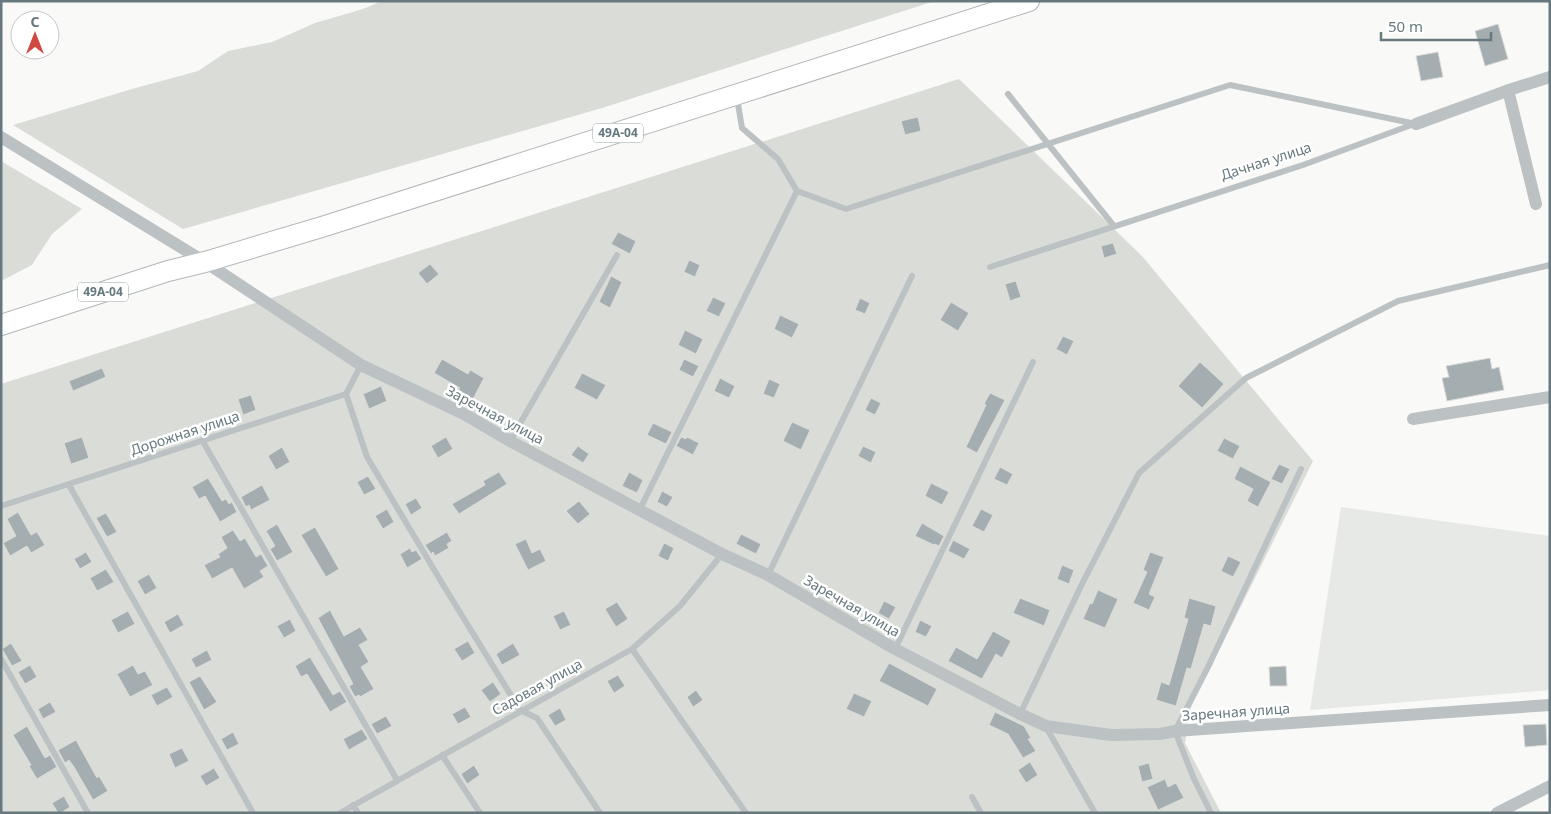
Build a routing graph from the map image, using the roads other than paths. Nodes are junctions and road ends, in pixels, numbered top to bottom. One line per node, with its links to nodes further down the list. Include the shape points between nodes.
1 (1030, 1): 5 (main road, 49А-04)
2 (1550, 77): 3 (street, Дачная улица)
3 (1508, 90): 6 (street, Дачная улица); 10 (street)
4 (1008, 94): 8 (lane)
5 (737, 95): 9 (lane, via 742,128 778,159); 13 (main road, 49А-04)
6 (1416, 124): 8 (lane, via 1230,85); 11 (lane, Дачная улица, via 1303,165)
7 (1, 137): 13 (street, Заречная улица)
8 (1048, 144): 9 (lane, via 846,209); 11 (lane)
9 (796, 191): 28 (lane)
10 (1536, 204)
11 (1114, 226): 15 (lane, Дачная улица)
12 (617, 255): 24 (lane)
13 (205, 262): 17 (main road, 49А-04); 19 (street, Заречная улица)
14 (1550, 265): 36 (lane, via 1398,300 1246,378 1140,473)
15 (990, 267)
16 (912, 276): 30 (lane)
17 (1, 325)
18 (1033, 362): 32 (lane)
19 (361, 365): 20 (lane); 24 (street, Заречная улица, via 464,414)
20 (346, 394): 23 (lane, Дорожная улица); 35 (lane, via 367,457)
21 (1550, 397): 22 (street)
22 (1413, 419)
23 (202, 440): 26 (lane, Дорожная улица); 40 (lane)
24 (510, 441): 28 (street, Заречная улица)
25 (1301, 469): 38 (lane)
26 (69, 485): 27 (lane, Дорожная улица); 45 (lane)
27 (1, 506)
28 (640, 509): 29 (street, Заречная улица)
29 (722, 554): 30 (street, Заречная улица); 31 (lane, Садовая улица, via 680,606)
30 (768, 575): 32 (street, Заречная улица)
31 (632, 649): 35 (lane, Садовая улица); 50 (lane)
32 (895, 649): 36 (street, Заречная улица)
33 (1, 659): 44 (lane)
34 (1550, 705): 38 (street, Заречная улица)
35 (520, 710): 39 (lane, Садовая улица); 49 (lane, via 537,718)
36 (1020, 714): 37 (street, Заречная улица)
37 (1046, 726): 38 (street, Заречная улица, via 1111,735); 52 (lane)
38 (1175, 731): 53 (lane)
39 (442, 756): 40 (lane, Садовая улица); 48 (lane)
40 (397, 780): 43 (lane, Садовая улица)
41 (1550, 786): 54 (street)
42 (972, 797): 51 (lane)
43 (353, 805): 46 (lane, Садовая улица); 47 (lane)
44 (88, 813)
45 (253, 813)
46 (340, 813)
47 (358, 813)
48 (480, 813)
49 (600, 813)
50 (746, 813)
51 (981, 813)
52 (1095, 813)
53 (1211, 813)
54 (1497, 813)

